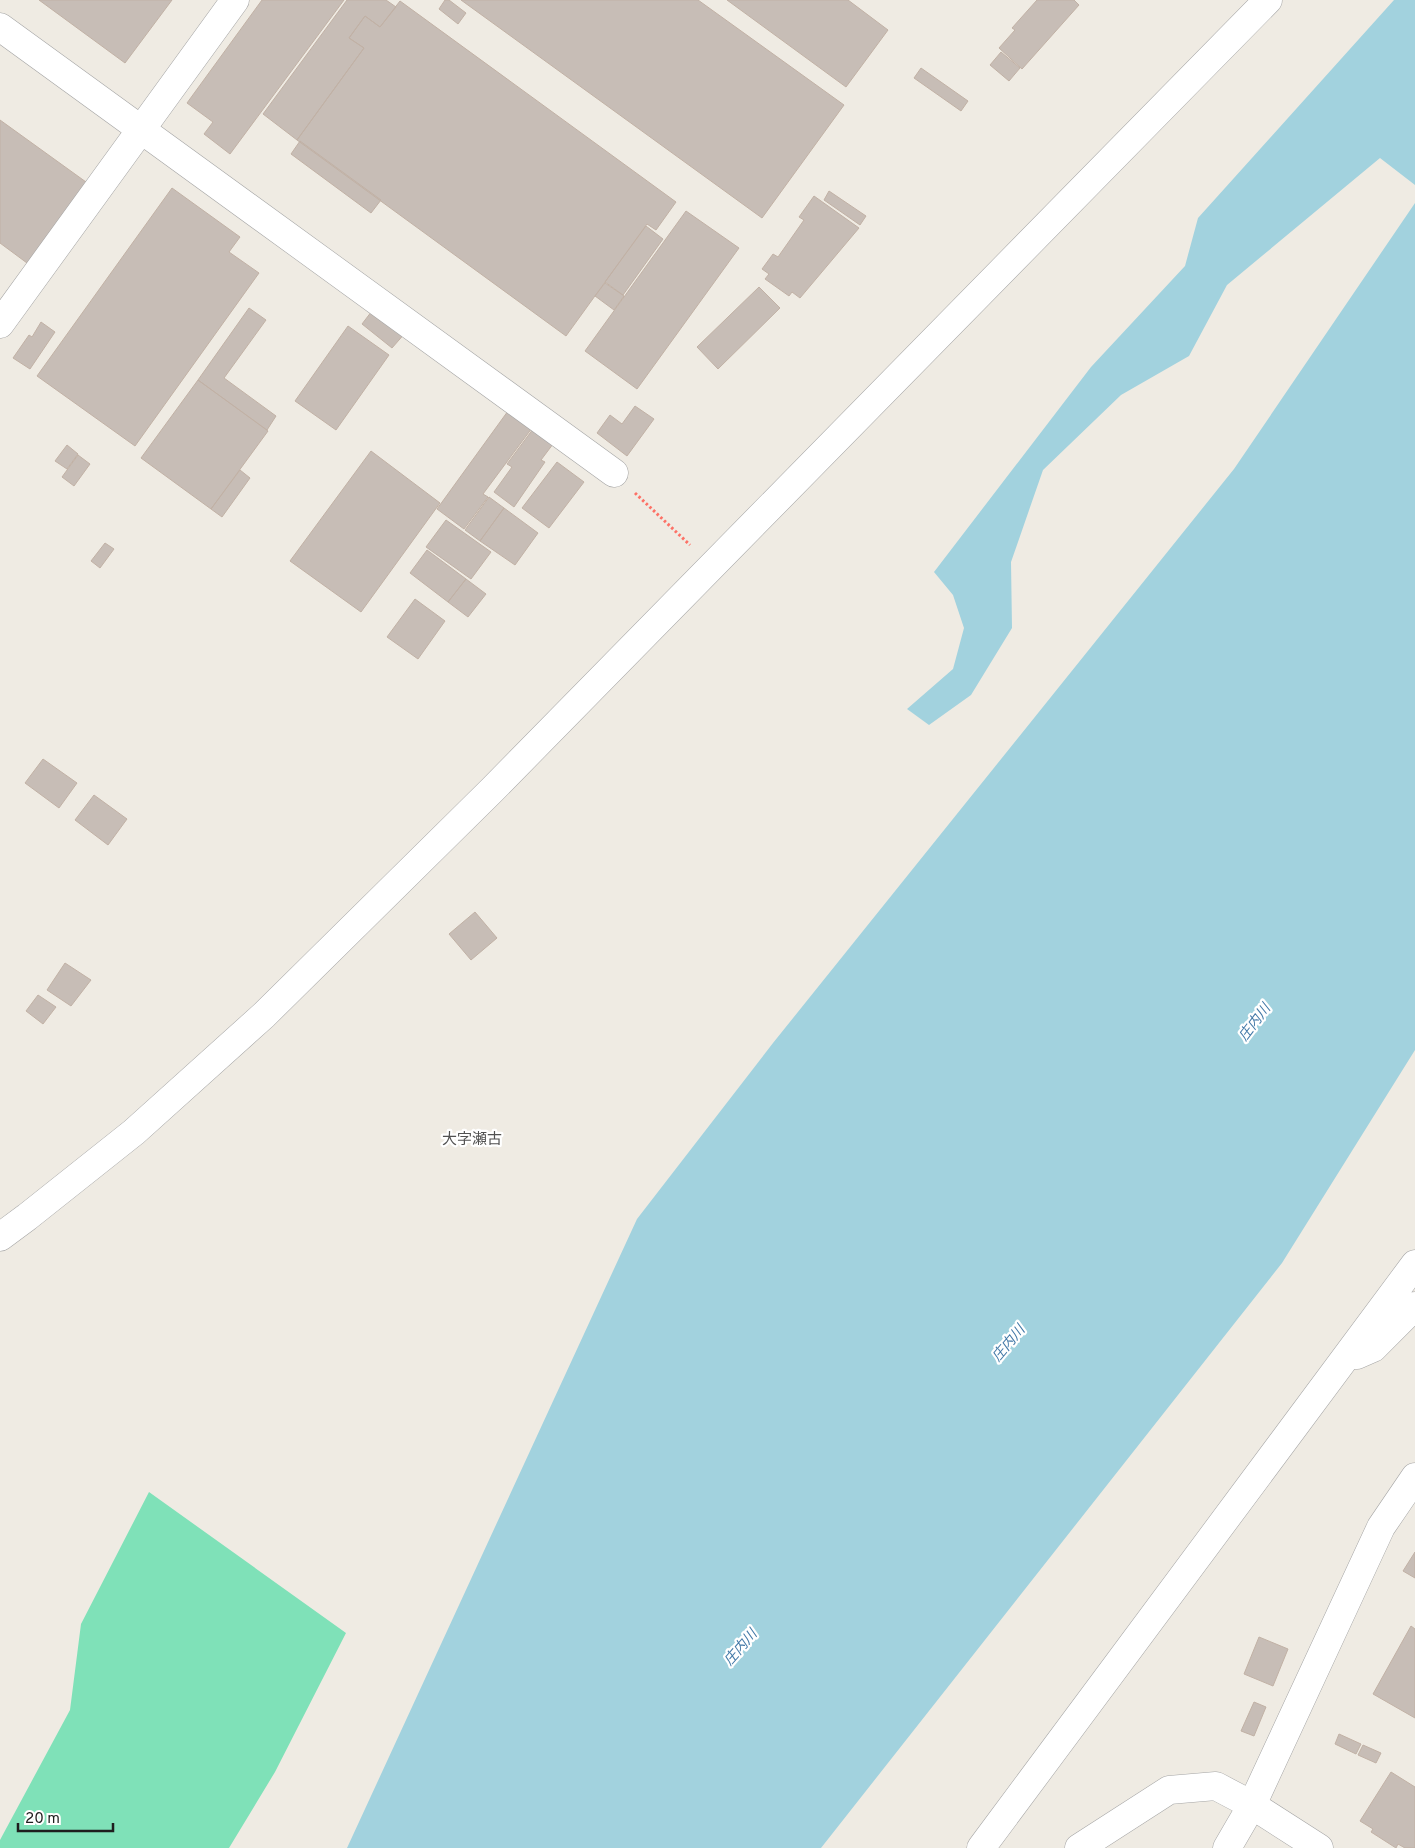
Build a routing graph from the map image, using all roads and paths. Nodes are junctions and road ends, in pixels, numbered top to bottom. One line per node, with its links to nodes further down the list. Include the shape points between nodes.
1 (235, 0): 4 (street)
2 (1268, 0): 7 (street)
3 (0, 27): 4 (street)
4 (141, 130): 5 (street); 6 (street)
5 (0, 324)
6 (614, 473): 7 (path)
7 (712, 566): 8 (street, via 264,1015 134,1132)
8 (0, 1237)
9 (1415, 1264): 11 (street)
10 (1415, 1306): 11 (street, via 1373,1348)
11 (1344, 1360): 14 (street)
12 (1415, 1477): 13 (street, via 1381,1527)
13 (1252, 1805): 15 (street, via 1216,1786 1170,1790); 16 (street); 17 (street)
14 (981, 1848)
15 (1079, 1848)
16 (1227, 1848)
17 (1319, 1848)

